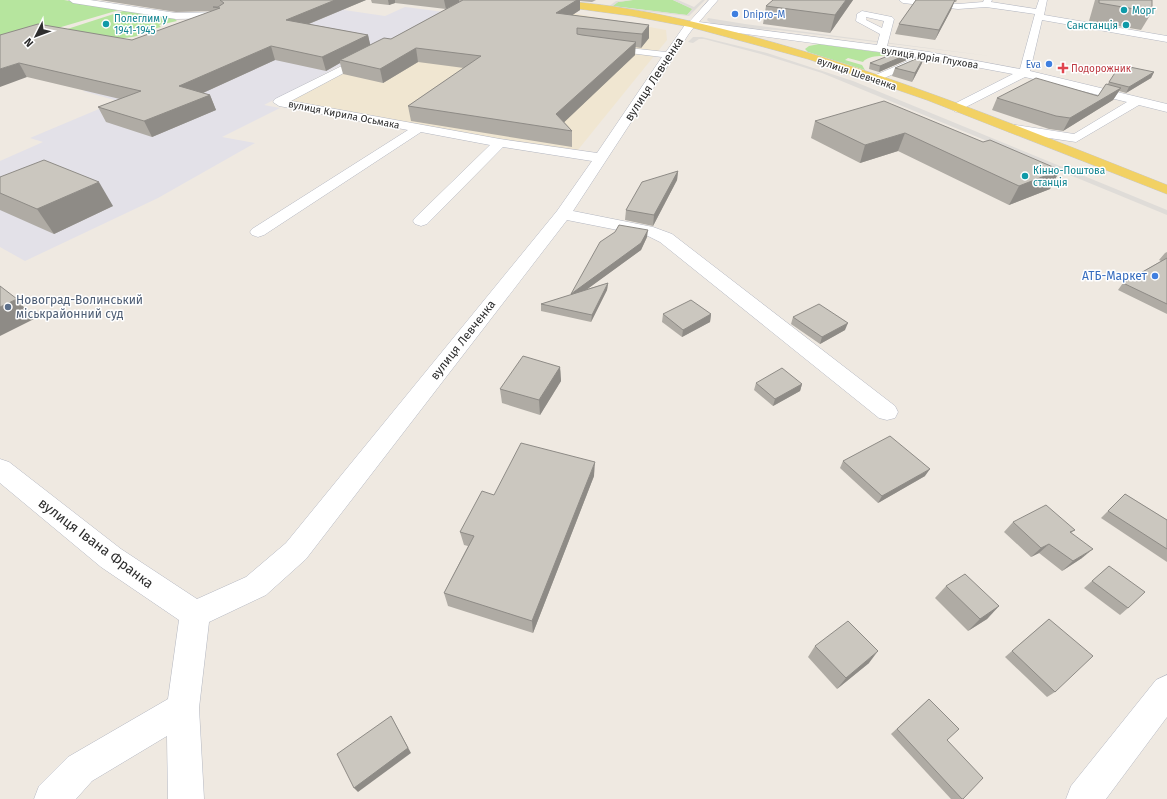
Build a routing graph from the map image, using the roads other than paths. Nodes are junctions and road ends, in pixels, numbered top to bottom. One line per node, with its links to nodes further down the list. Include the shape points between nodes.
1 (73, 0): 7 (street, via 176,16)
2 (535, 0): 9 (main road, вулиця Шевченка)
3 (714, 0): 9 (street, вулиця Левченка)
4 (903, 0): 6 (street, via 956,6)
5 (1043, 0): 8 (street)
6 (987, 2): 8 (street)
7 (222, 15)
8 (1039, 15): 11 (street); 17 (street)
9 (690, 24): 13 (street, вулиця Юрія Глухова); 15 (street, вулиця Левченка); 18 (main road, вулиця Шевченка, via 789,50)
10 (885, 33): 13 (street)
11 (1167, 39)
12 (598, 46): 15 (street)
13 (881, 48): 16 (street, вулиця Юрія Глухова)
14 (376, 51): 22 (street, вулиця Кирила Осьмака, via 279,102)
15 (669, 55): 25 (street, вулиця Левченка)
16 (928, 55): 17 (street, вулиця Юрія Глухова); 18 (street)
17 (1024, 73): 19 (street, вулиця Юрія Глухова); 20 (street)
18 (875, 79): 20 (main road, вулиця Шевченка)
19 (1137, 101): 21 (street, вулиця Юрія Глухова); 23 (street, via 1076,138)
20 (956, 108): 23 (main road, вулиця Шевченка)
21 (1167, 108)
22 (418, 128): 24 (street, вулиця Кирила Осьмака); 29 (street)
23 (1009, 128): 26 (main road, вулиця Шевченка)
24 (500, 143): 25 (street, вулиця Кирила Осьмака); 28 (street)
25 (601, 158): 27 (street, вулиця Левченка)
26 (1167, 190)
27 (563, 214): 30 (street, via 653,232 666,238); 32 (street, вулиця Левченка, via 296,551 256,586)
28 (420, 221)
29 (258, 232)
30 (887, 412)
31 (0, 469): 32 (street, вулиця Івана Франка, via 111,558)
32 (195, 614): 34 (street)
33 (1167, 691): 37 (street)
34 (183, 708): 35 (street, via 80,769); 36 (street)
35 (52, 799)
36 (186, 799)
37 (1084, 799)

